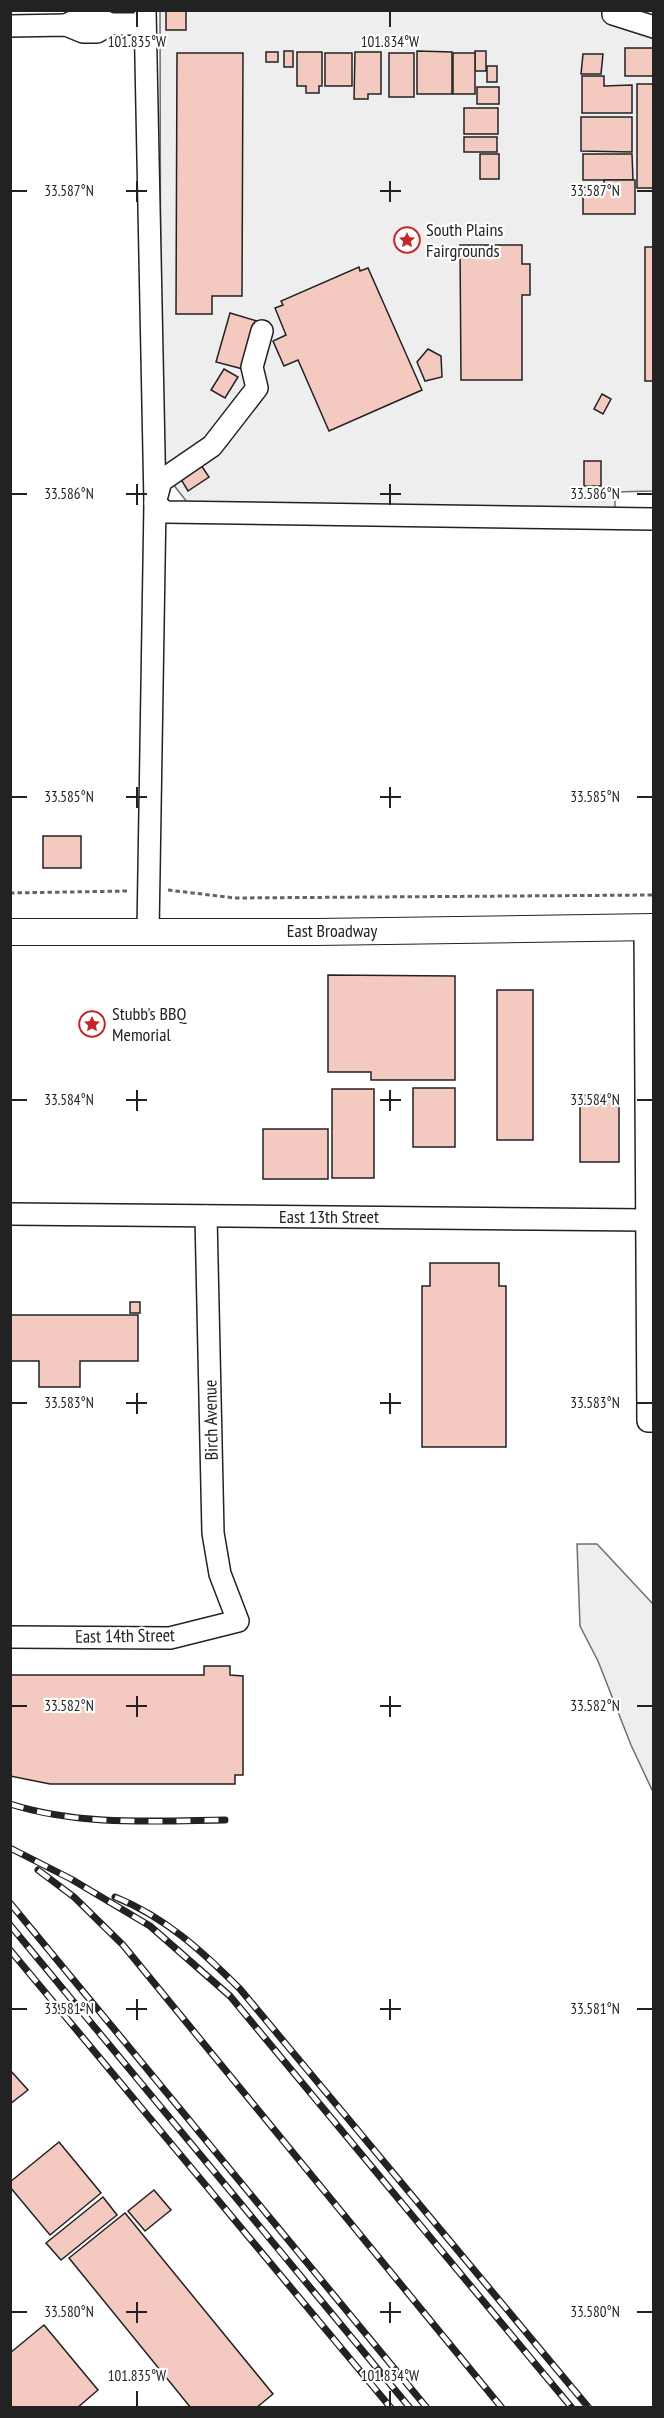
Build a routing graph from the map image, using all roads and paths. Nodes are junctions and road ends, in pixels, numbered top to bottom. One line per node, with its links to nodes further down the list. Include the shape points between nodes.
1 (613, 10): 4 (street, via 613,14)
2 (145, 17): 3 (street, via 110,24 97,32 83,32 66,25); 6 (street)
3 (10, 26)
4 (654, 27)
5 (262, 332): 6 (street, via 252,367 257,388 212,446 161,481)
6 (155, 503): 7 (street, via 165,512); 8 (street)
7 (654, 519)
8 (148, 891): 9 (path); 10 (path, via 175,890 235,898); 13 (street)
9 (10, 893)
10 (654, 895)
11 (649, 927): 13 (main road, East Broadway); 16 (street)
12 (10, 932): 13 (main road, East Broadway)
13 (148, 932)
14 (10, 1214): 15 (street, East 13th Street)
15 (206, 1216): 16 (street, East 13th Street); 19 (street, Birch Avenue, via 213,1533 220,1574)
16 (647, 1220): 17 (street)
17 (651, 1345): 18 (street)
18 (651, 1421)
19 (238, 1621): 20 (street, East 14th Street, via 170,1638)
20 (10, 1637)

